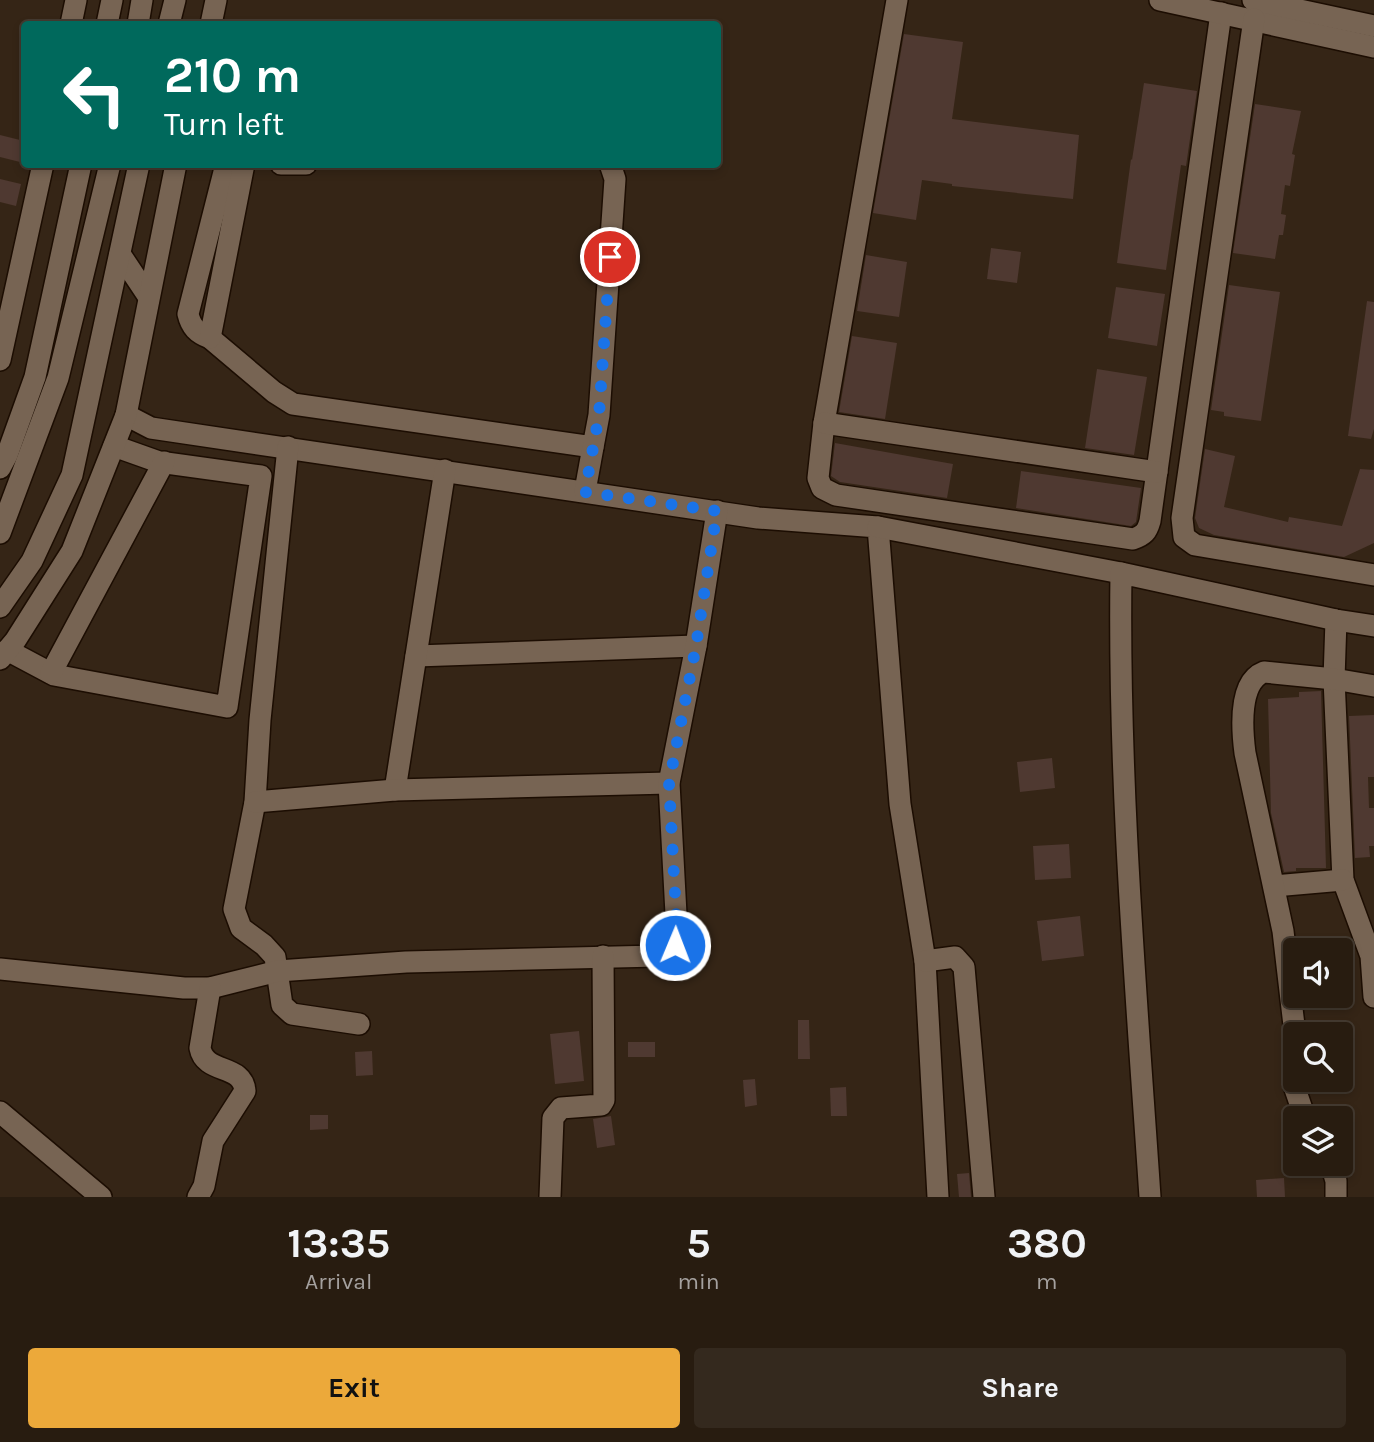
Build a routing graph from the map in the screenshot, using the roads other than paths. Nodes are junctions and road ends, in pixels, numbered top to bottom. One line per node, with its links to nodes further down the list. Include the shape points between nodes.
1 (76, 0): 10 (street)
2 (112, 0): 11 (street)
3 (142, 0): 12 (street)
4 (175, 0): 13 (street)
5 (216, 0): 14 (street)
6 (897, 0): 30 (street)
7 (1160, 0): 9 (street)
8 (1253, 10): 9 (street); 15 (street); 16 (street); 43 (street, via 1182,517 1184,537 1195,545)
9 (1221, 13): 37 (street)
10 (72, 21)
11 (108, 21)
12 (138, 21)
13 (170, 21)
14 (212, 21)
15 (1374, 26)
16 (1374, 47)
17 (42, 168): 28 (street)
18 (80, 168): 35 (street, via 35,377)
19 (109, 168): 41 (street, via 58,377)
20 (138, 168): 25 (street)
21 (175, 168): 26 (street)
22 (225, 168): 27 (street, via 188,314 198,334)
23 (243, 168): 27 (street)
24 (611, 168): 33 (street, via 615,179)
25 (120, 254): 26 (street); 44 (street, via 72,475 32,561)
26 (148, 296): 29 (street)
27 (210, 338): 33 (street, via 293,404)
28 (0, 360)
29 (126, 415): 31 (street); 32 (street, via 151,428)
30 (824, 423): 37 (street); 37 (street, via 818,478 827,492 849,498 1133,539 1147,531)
31 (114, 446): 34 (street); 48 (street, via 72,551)
32 (288, 447): 36 (street); 55 (street)
33 (593, 447): 38 (street)
34 (164, 463): 50 (street); 50 (street, via 261,476 227,707)
35 (0, 468)
36 (445, 470): 38 (street); 49 (street)
37 (1157, 472)
38 (585, 492): 39 (street)
39 (717, 511): 40 (street); 47 (street)
40 (878, 527): 42 (street); 59 (street, via 900,804)
41 (0, 533)
42 (1121, 573): 45 (street); 73 (street, via 1120,657)
43 (1374, 575)
44 (0, 607)
45 (1336, 620): 46 (street); 51 (street)
46 (1374, 626)
47 (696, 646): 49 (street); 53 (street)
48 (4, 655): 50 (street)
49 (416, 656): 54 (street)
50 (51, 673)
51 (1334, 679): 52 (street); 56 (street); 57 (street, via 1264,672 1251,681 1245,701 1243,737)
52 (1374, 687)
53 (669, 783): 54 (street); 58 (street, via 675,945 658,956)
54 (395, 790): 55 (street)
55 (255, 803): 61 (street, via 234,909 241,928 275,957)
56 (1343, 880): 57 (street); 63 (street, via 1371,956)
57 (1274, 886): 64 (street, via 1289,964)
58 (603, 957): 61 (street); 70 (street, via 604,1100 601,1105 568,1107 553,1118)
59 (925, 961): 71 (street); 72 (street, via 955,957 964,967)
60 (0, 969): 62 (street)
61 (278, 971): 62 (street); 65 (street, via 280,999 287,1011)
62 (210, 988): 69 (street, via 201,1054 209,1064 237,1074 245,1091 214,1141)
63 (1374, 997)
64 (1294, 1022)
65 (359, 1024)
66 (0, 1112): 68 (street)
67 (1335, 1176): 74 (street)
68 (101, 1197)
69 (198, 1197)
70 (550, 1197)
71 (938, 1197)
72 (984, 1197)
73 (1150, 1197)
74 (1336, 1197)

